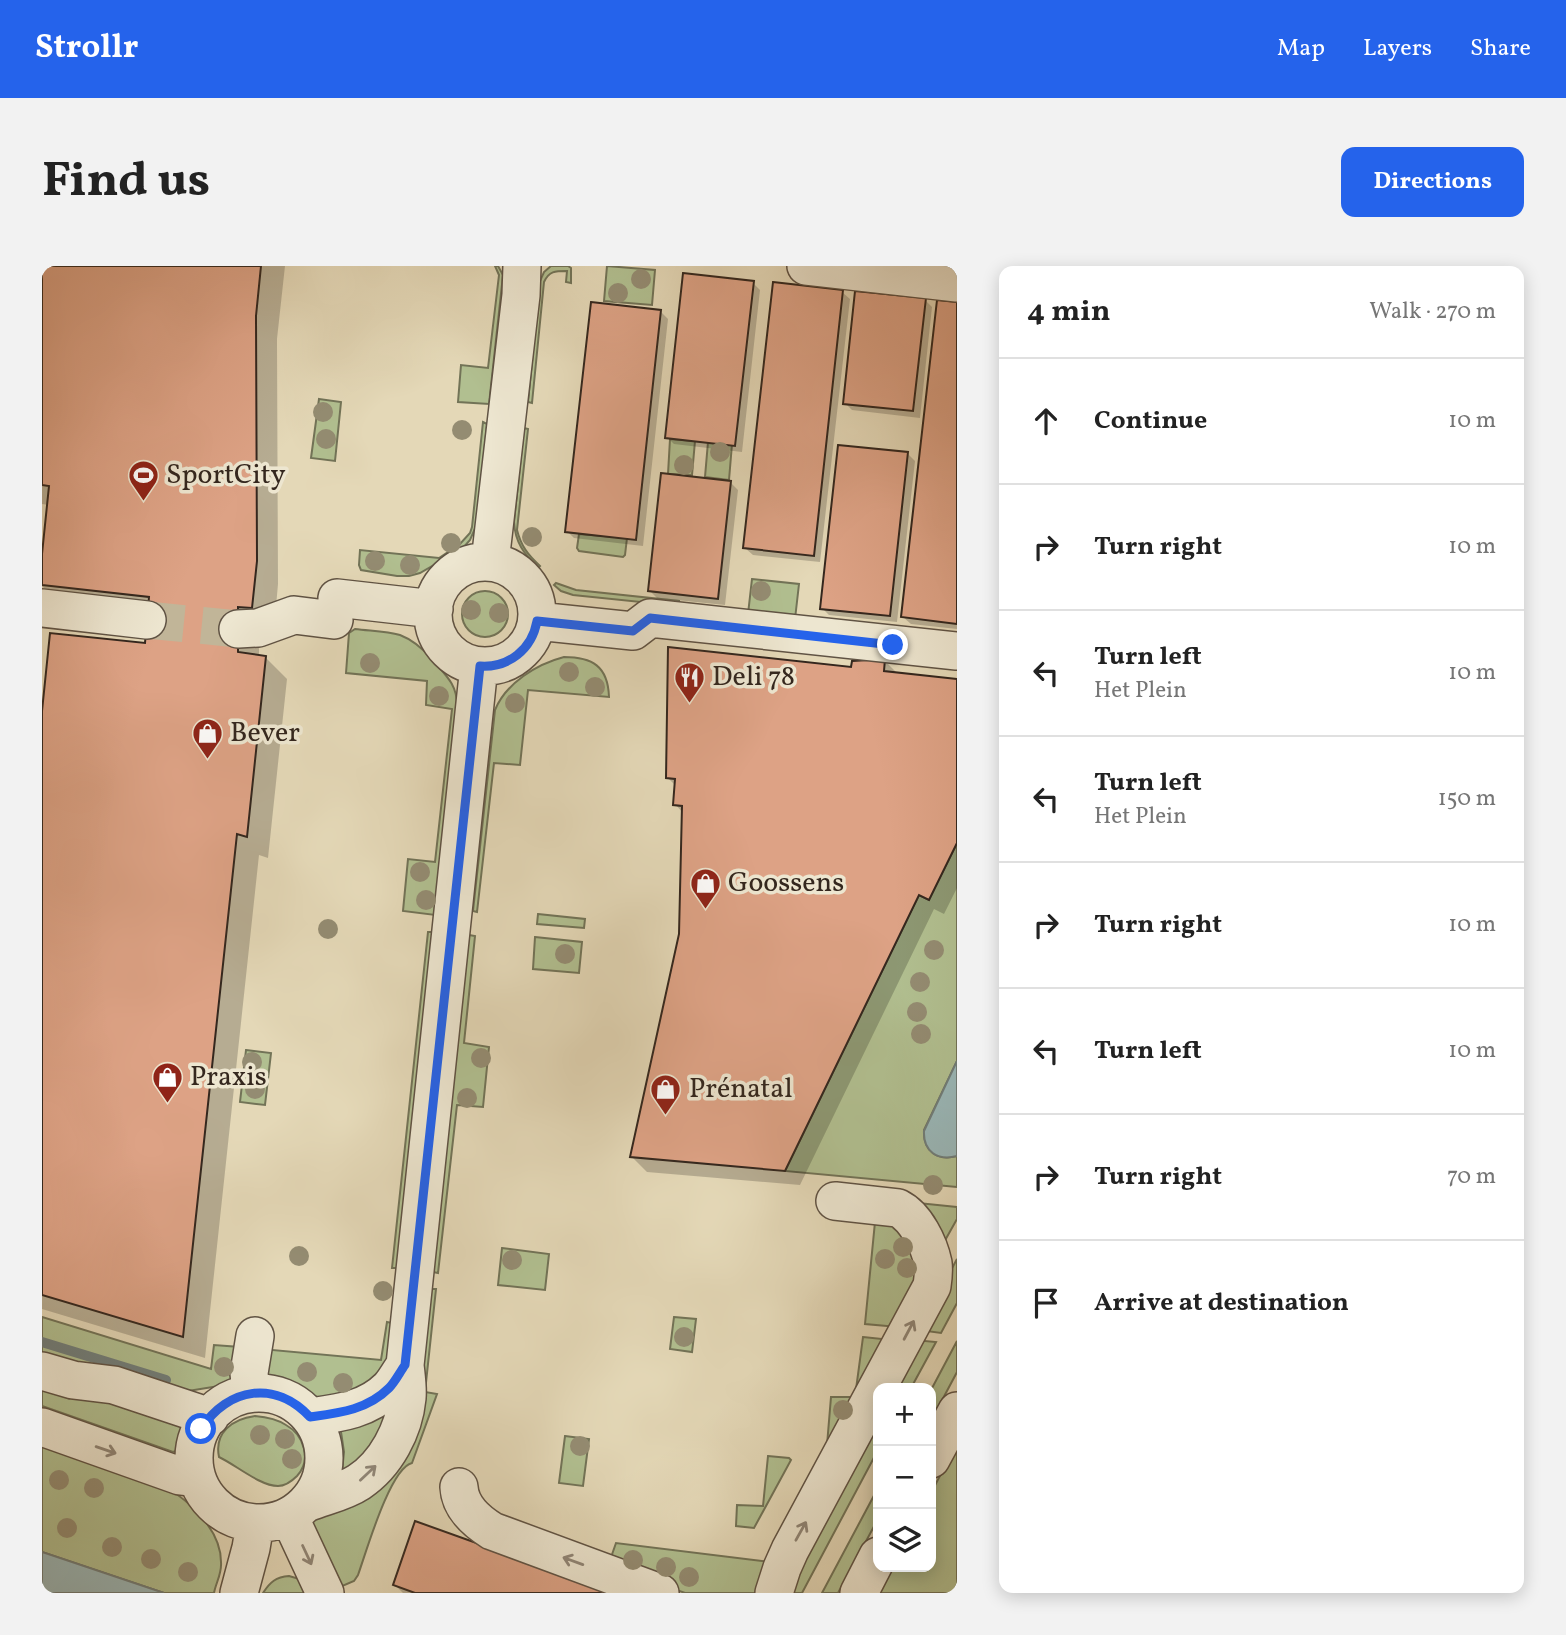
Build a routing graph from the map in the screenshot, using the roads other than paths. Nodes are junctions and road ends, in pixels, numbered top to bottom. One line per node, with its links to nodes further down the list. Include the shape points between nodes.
1 (522, 266): 4 (street)
2 (806, 266): 3 (street)
3 (957, 283)
4 (490, 562): 6 (street, via 473,563 450,575); 8 (street, via 514,570 527,583 535,597)
5 (42, 607): 7 (street)
6 (434, 609): 9 (street, via 336,609); 11 (street, via 436,631 444,646 456,658)
7 (147, 620)
8 (537, 621): 10 (street, via 633,631 650,618); 11 (street, via 521,653 498,665)
9 (238, 629)
10 (957, 652)
11 (480, 666): 16 (street)
12 (835, 1201): 14 (street, via 905,1211 927,1247 933,1265)
13 (957, 1241): 14 (street)
14 (932, 1286): 31 (street, one-way to 14, via 790,1550)
15 (255, 1336): 18 (street)
16 (405, 1365): 21 (street, via 389,1388 370,1402 349,1412); 26 (street, one-way to 16, via 359,1482 386,1454 404,1416)
17 (42, 1371): 20 (street, via 114,1385)
18 (251, 1394): 20 (street, via 232,1399); 21 (street, via 274,1394)
19 (957, 1411): 23 (street)
20 (210, 1417): 24 (street, via 195,1449)
21 (310, 1417): 26 (street, via 321,1436 324,1468 317,1488)
22 (42, 1427): 24 (street, one-way to 24)
23 (936, 1450)
24 (197, 1478): 26 (street, via 216,1507 234,1519)
25 (459, 1487): 30 (street, one-way to 25, via 492,1531 472,1516 459,1496)
26 (284, 1514): 28 (street, via 251,1548); 29 (street, one-way to 29)
27 (873, 1566): 32 (street)
28 (239, 1593)
29 (325, 1593)
30 (660, 1593)
31 (774, 1593)
32 (859, 1593)

